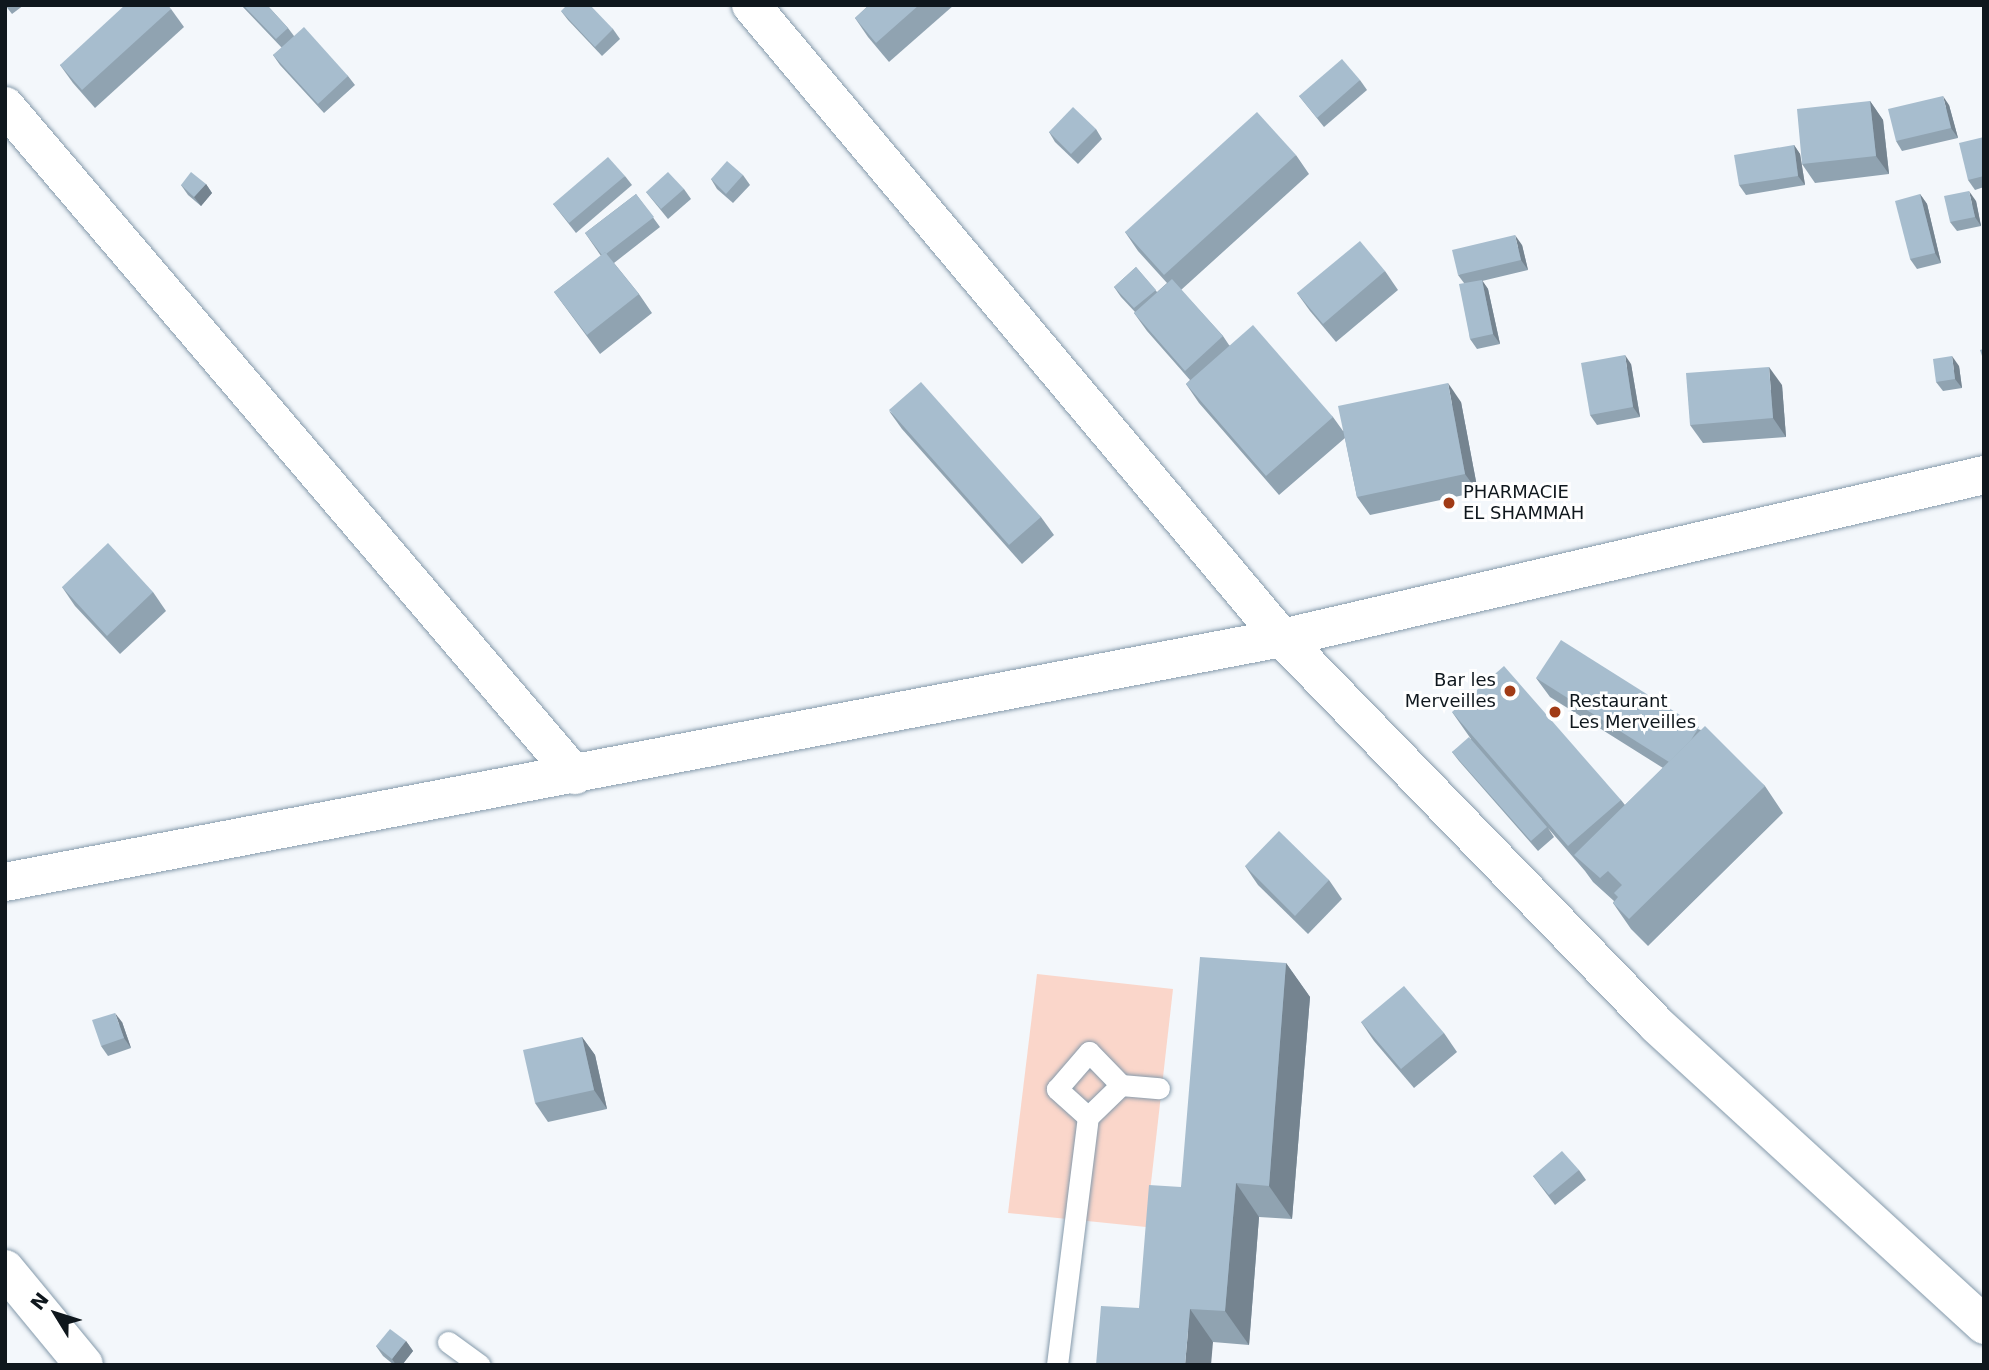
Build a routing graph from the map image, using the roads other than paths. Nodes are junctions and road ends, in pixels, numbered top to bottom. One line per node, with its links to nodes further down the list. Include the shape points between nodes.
1 (751, 5): 4 (street)
2 (5, 106): 5 (street)
3 (1984, 475): 4 (street)
4 (1282, 638): 5 (street); 11 (street, via 1657,1025)
5 (575, 775): 6 (street)
6 (5, 882)
7 (1121, 1085): 8 (lane); 9 (lane); 9 (lane, via 1089,1052 1056,1089)
8 (1159, 1088)
9 (1088, 1117): 15 (lane)
10 (5, 1269): 13 (street)
11 (1984, 1325)
12 (448, 1342): 14 (lane)
13 (83, 1365)
14 (480, 1365)
15 (1056, 1365)

